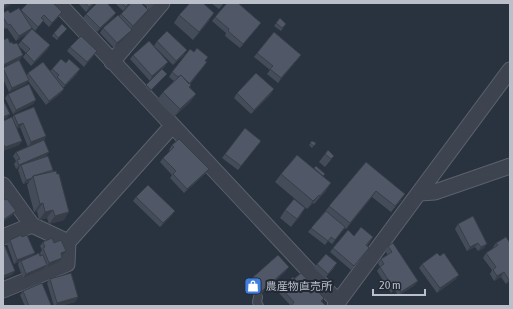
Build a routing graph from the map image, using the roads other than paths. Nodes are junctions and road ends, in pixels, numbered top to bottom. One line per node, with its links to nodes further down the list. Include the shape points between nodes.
1 (58, 3): 3 (street)
2 (162, 3): 3 (street)
3 (112, 62): 5 (street)
4 (510, 70): 8 (street)
5 (172, 126): 11 (street); 14 (street)
6 (510, 166): 8 (street, via 435,192)
7 (3, 185): 9 (street)
8 (420, 193): 14 (street)
9 (32, 225): 10 (street); 11 (street)
10 (3, 237)
11 (68, 242): 12 (street, via 67,264)
12 (3, 290)
13 (258, 297): 15 (lane)
14 (336, 304)
15 (259, 306)

